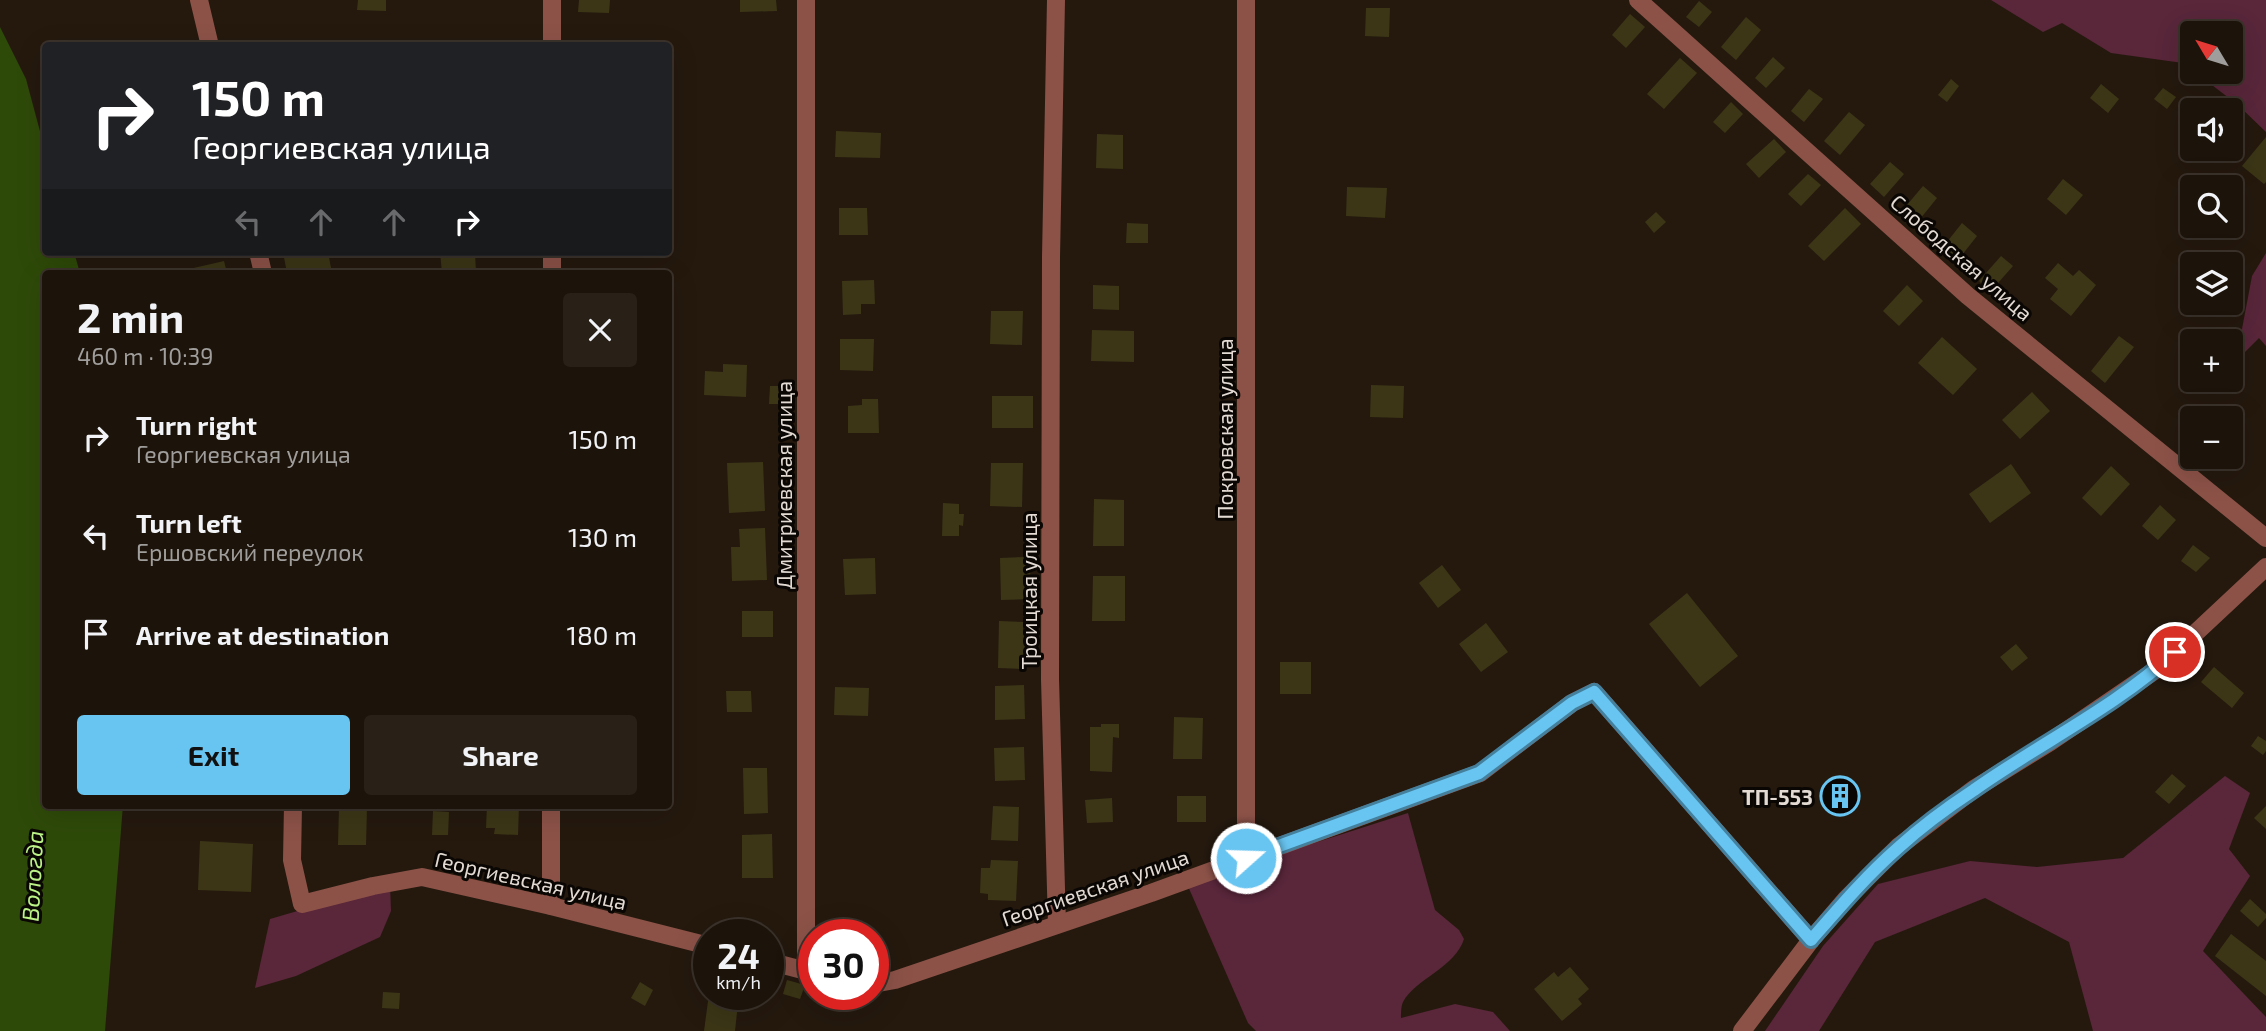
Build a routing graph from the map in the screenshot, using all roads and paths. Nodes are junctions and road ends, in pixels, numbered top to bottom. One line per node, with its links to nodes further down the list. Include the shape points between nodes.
1 (200, 0): 7 (street)
2 (552, 0): 8 (street)
3 (806, 0): 15 (street, Дмитриевская улица)
4 (1056, 0): 16 (street, Троицкая улица, via 1050,679)
5 (1246, 0): 13 (street, Покровская улица)
6 (1638, 0): 9 (street, Слободская улица, via 1968,296)
7 (209, 42)
8 (552, 42)
9 (2266, 538)
10 (2266, 567): 17 (street, via 2157,669 1974,789 1898,847)
11 (293, 809): 14 (street, Георгиевская улица, via 292,860 302,904 422,877)
12 (551, 809): 14 (street)
13 (1246, 858): 16 (street, Георгиевская улица); 17 (street, Георгиевская улица, via 1479,773 1572,703 1594,692)
14 (551, 906): 18 (street, Георгиевская улица)
15 (810, 919)
16 (1057, 924): 19 (street, Георгиевская улица)
17 (1811, 940): 20 (street)
18 (693, 942)
19 (889, 981)
20 (1742, 1031)

